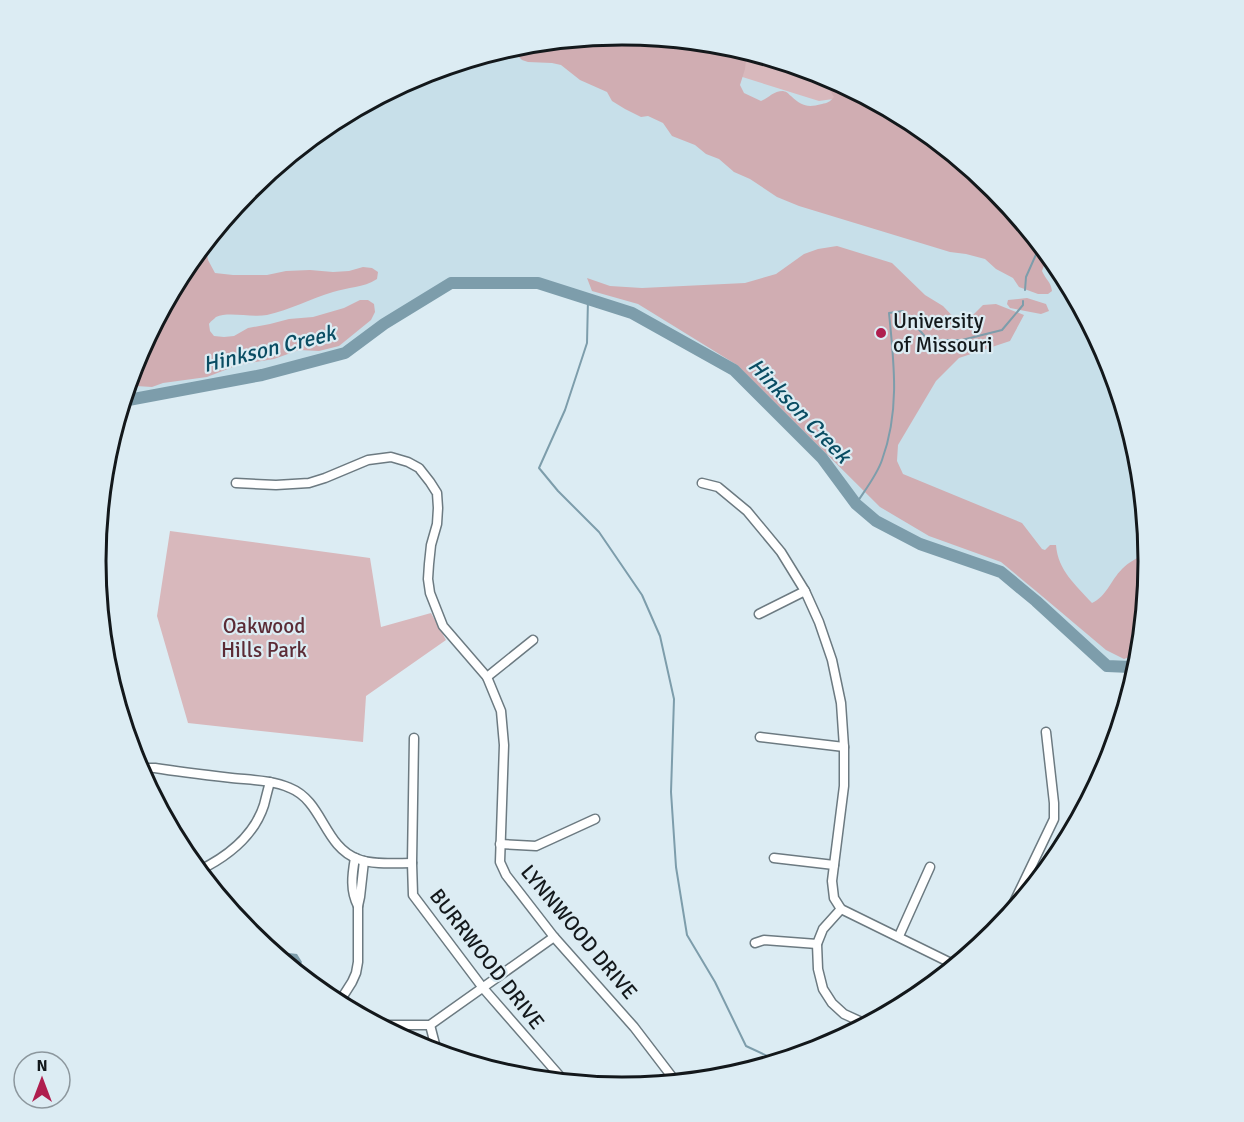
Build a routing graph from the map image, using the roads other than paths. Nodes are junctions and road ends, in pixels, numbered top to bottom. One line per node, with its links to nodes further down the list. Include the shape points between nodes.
1 (236, 483): 6 (street, LYNNWOOD DRIVE, via 309,483 368,460 391,457 419,468 437,493 437,524 429,564 430,593 443,626)
2 (702, 483): 3 (street, via 718,487 747,511 781,552)
3 (805, 591): 4 (street); 10 (street, via 832,660 842,704)
4 (759, 614)
5 (533, 640): 6 (street)
6 (487, 677): 14 (street, LYNNWOOD DRIVE, via 501,711 503,734)
7 (1046, 732): 21 (street, via 1054,819)
8 (760, 737): 10 (street)
9 (414, 738): 17 (street, BURRWOOD DRIVE)
10 (844, 747): 18 (street, via 844,786)
11 (150, 768): 12 (street)
12 (270, 782): 16 (street, via 292,788 306,798 338,845); 19 (street, via 252,828 221,859)
13 (595, 819): 14 (street, via 536,846)
14 (500, 844): 24 (street, LYNNWOOD DRIVE, via 500,862 506,876)
15 (774, 858): 18 (street)
16 (359, 860): 17 (street); 29 (street, via 352,885 358,906 358,962)
17 (412, 863): 28 (street, BURRWOOD DRIVE, via 413,895)
18 (834, 865): 22 (street, via 834,898)
19 (207, 866)
20 (930, 867): 23 (street)
21 (1021, 887)
22 (841, 909): 23 (street); 26 (street, via 823,929)
23 (899, 936): 27 (street)
24 (554, 937): 28 (street); 35 (street, LYNNWOOD DRIVE)
25 (755, 943): 26 (street, via 764,940)
26 (817, 944): 30 (street, via 822,989 844,1014)
27 (948, 961)
28 (483, 988): 32 (street); 34 (street, BURRWOOD DRIVE)
29 (344, 995)
30 (857, 1020)
31 (396, 1025): 32 (street)
32 (430, 1025): 33 (street)
33 (434, 1042)
34 (557, 1073)
35 (670, 1075)

